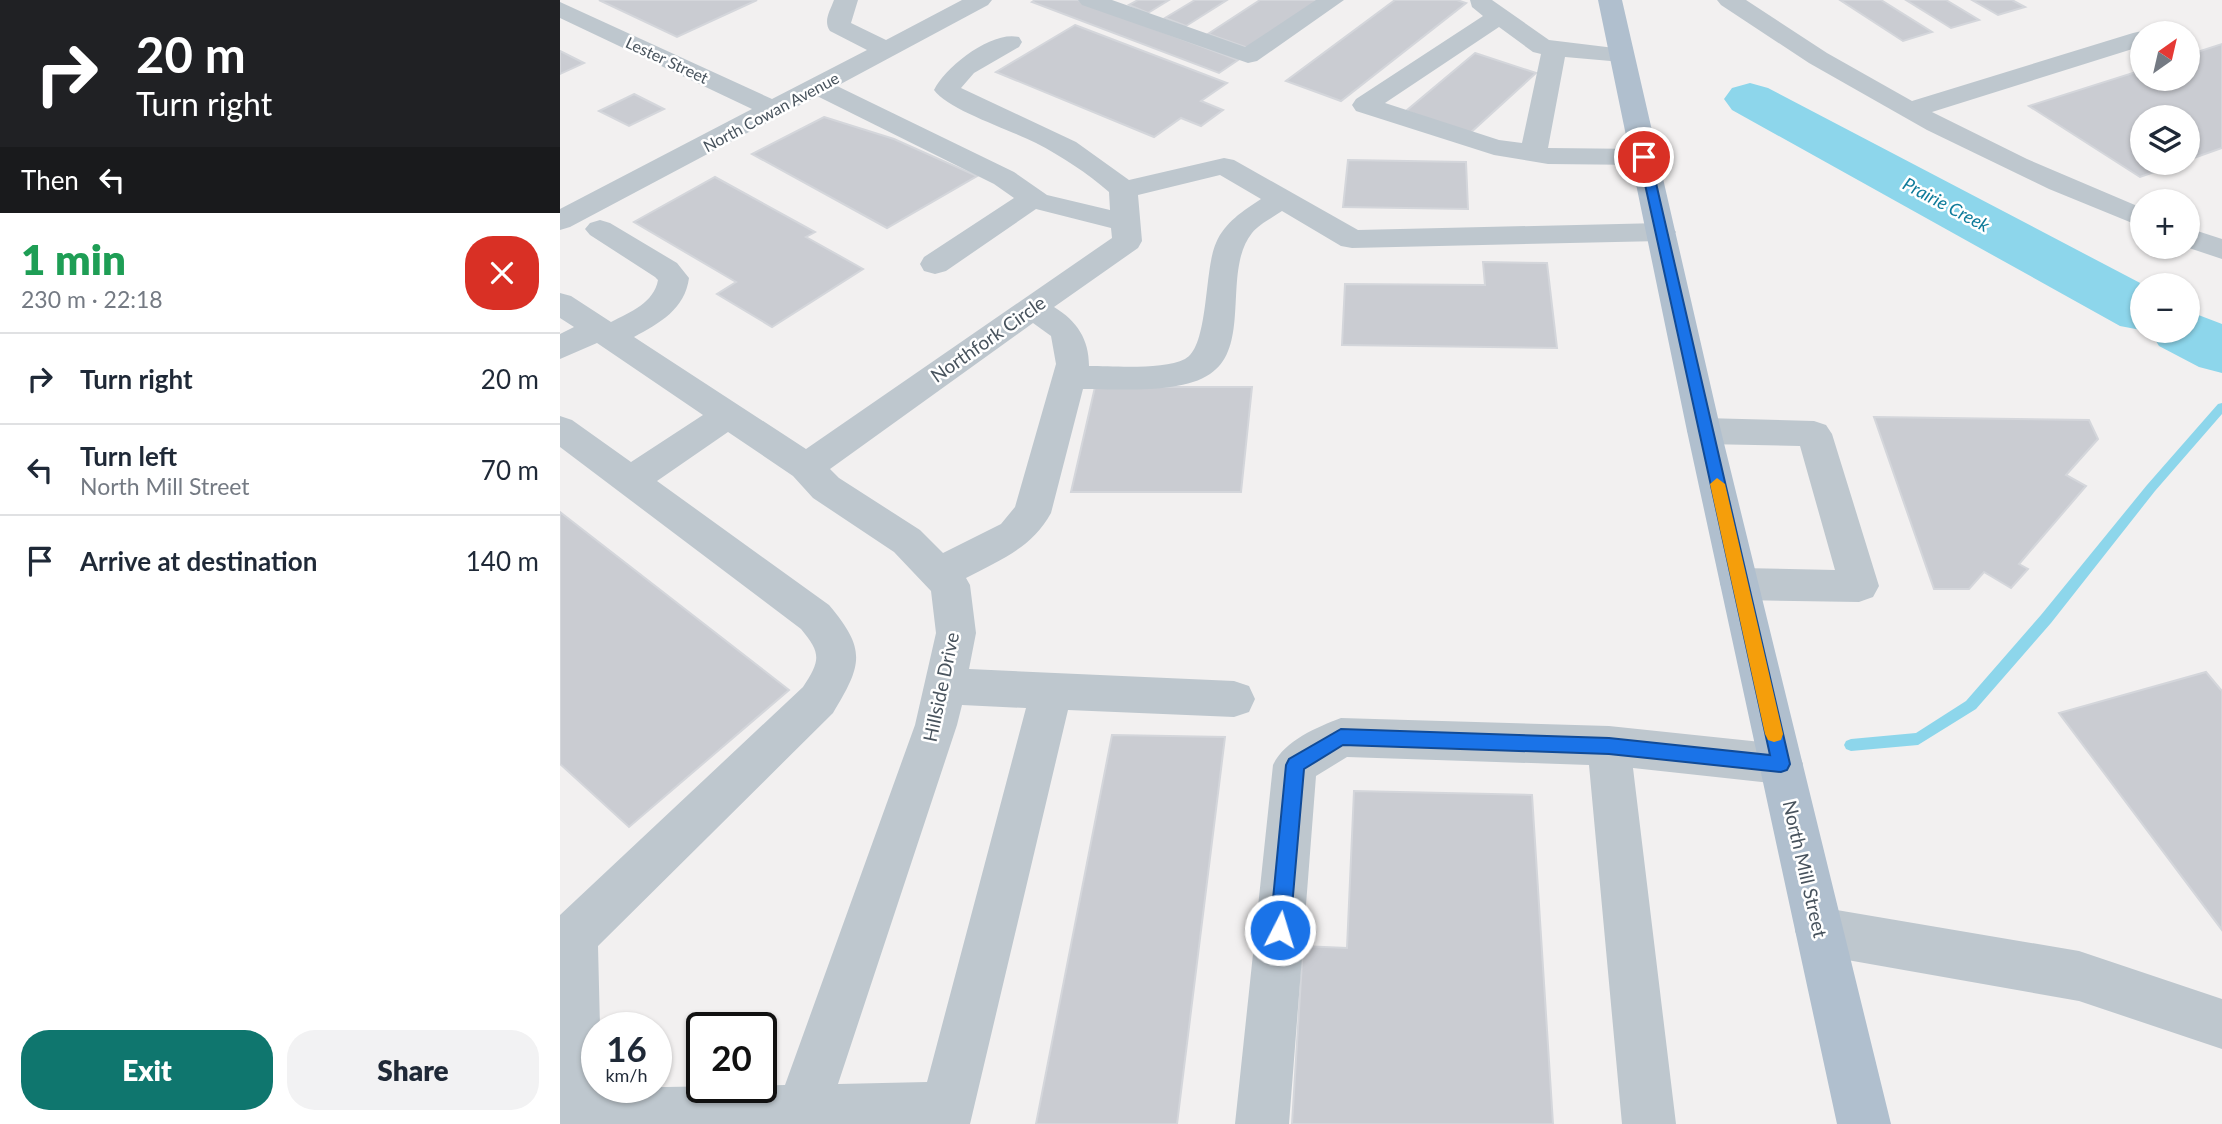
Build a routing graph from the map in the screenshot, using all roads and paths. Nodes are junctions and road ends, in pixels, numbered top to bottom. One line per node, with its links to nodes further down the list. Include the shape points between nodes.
1 (980, 0): 13 (street, North Cowan Avenue)
2 (1090, 0): 3 (street, via 1248,56)
3 (1332, 0)
4 (1474, 0): 9 (street)
5 (1610, 0): 14 (main road, North Mill Street)
6 (1729, 0): 17 (street, via 1818,58)
7 (843, 1): 13 (street, via 839,26)
8 (560, 9): 16 (street, Lester Street)
9 (1499, 16): 12 (street, via 1542,47); 18 (street, via 1365,105 1494,147)
10 (1010, 42): 20 (street, via 960,72 947,90 1071,149)
11 (2130, 42): 17 (street)
12 (1553, 49): 14 (street); 18 (street)
13 (887, 50): 15 (street, North Cowan Avenue)
14 (1622, 55): 19 (main road, North Mill Street)
15 (819, 87): 16 (street, North Cowan Avenue); 21 (street, via 1004,178)
16 (775, 110): 24 (street, North Cowan Avenue)
17 (1912, 110): 23 (street, via 2060,186)
18 (1533, 154): 19 (street)
19 (1644, 157): 27 (main road, North Mill Street)
20 (1123, 190): 22 (street, via 1224,166); 25 (street)
21 (1033, 198): 25 (street); 30 (street)
22 (1281, 199): 27 (street, via 1352,239); 35 (street, via 1240,227 1223,259 1214,347 1201,366 1180,373)
23 (2130, 213)
24 (560, 221)
25 (1126, 223): 32 (street, Northfork Circle, via 1127,241)
26 (600, 229): 33 (street, via 674,278 668,302)
27 (1661, 232): 38 (main road, North Mill Street)
28 (2200, 242): 29 (street)
29 (2222, 250)
30 (934, 264)
31 (560, 303): 33 (street, Hillside Drive)
32 (1032, 308): 35 (street, via 1063,328 1070,340 1073,364); 39 (street, Northfork Circle)
33 (603, 332): 34 (street); 36 (street, Hillside Drive)
34 (560, 348)
35 (1069, 378): 41 (street, via 1032,513 1014,534)
36 (728, 415): 39 (street, Hillside Drive); 40 (street)
37 (560, 429): 40 (street)
38 (1704, 431): 42 (main road, North Mill Street); 42 (street, via 1814,434 1859,586)
39 (806, 467): 41 (street, Hillside Drive, via 826,488 907,541)
40 (630, 481): 49 (street, via 815,617 833,638 838,655 834,675 818,700)
41 (939, 574): 43 (street, Hillside Drive, via 950,585 956,633)
42 (1740, 584): 47 (main road, North Mill Street)
43 (944, 686): 44 (street); 52 (street, Hillside Drive, via 936,725)
44 (1051, 691): 45 (street); 51 (street)
45 (1234, 699)
46 (1609, 746): 47 (street); 55 (street, via 1341,737 1295,765); 56 (street)
47 (1781, 764): 48 (main road, North Mill Street)
48 (1819, 931): 50 (street, via 2079,976); 57 (main road, North Mill Street)
49 (564, 936): 53 (street)
50 (2222, 1024)
51 (945, 1116): 52 (street)
52 (800, 1118): 54 (street, via 610,1115)
53 (576, 1124)
54 (589, 1124)
55 (1262, 1124)
56 (1649, 1124)
57 (1864, 1124)

